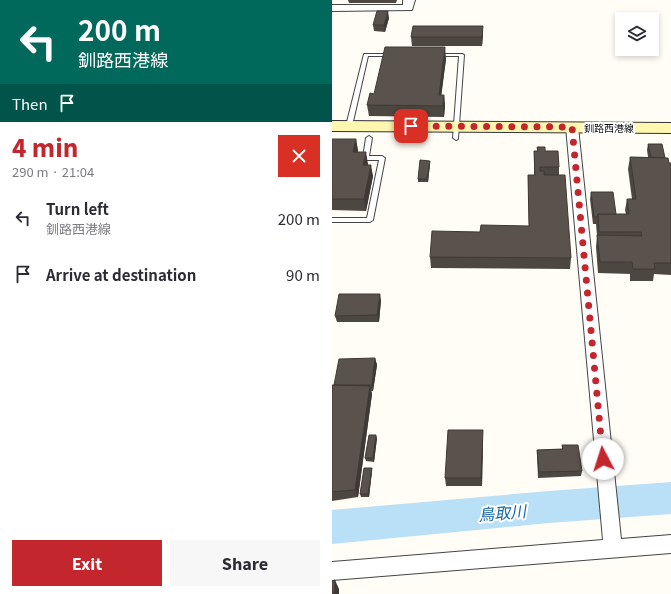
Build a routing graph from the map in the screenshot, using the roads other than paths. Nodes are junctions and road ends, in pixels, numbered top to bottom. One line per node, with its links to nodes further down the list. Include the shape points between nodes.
1 (409, 0): 2 (street, via 408,8)
2 (332, 8)
3 (398, 55): 6 (lane, via 366,55)
4 (430, 55): 8 (lane, via 462,55)
5 (332, 126): 6 (main road, 釧路西港線)
6 (349, 126): 8 (main road, 釧路西港線)
7 (671, 128): 9 (main road, 釧路西港線)
8 (456, 132): 9 (main road, 釧路西港線); 11 (main road, 釧路西港線)
9 (572, 133): 12 (main road, 釧路西港線); 15 (street)
10 (332, 138): 11 (main road, 釧路西港線)
11 (369, 138): 13 (lane, via 366,158 382,158 370,220)
12 (671, 139)
13 (332, 220)
14 (671, 544): 15 (street)
15 (613, 549): 16 (street)
16 (332, 571)

